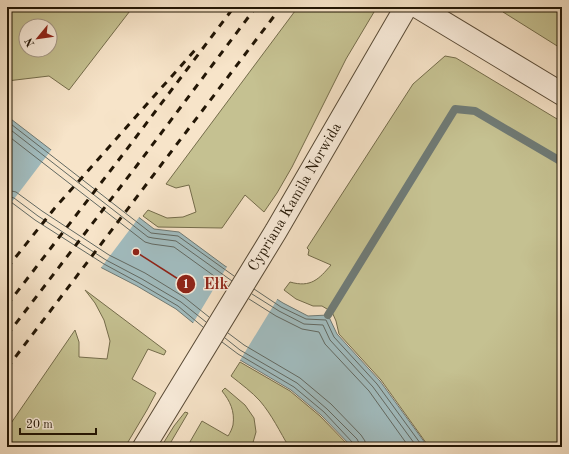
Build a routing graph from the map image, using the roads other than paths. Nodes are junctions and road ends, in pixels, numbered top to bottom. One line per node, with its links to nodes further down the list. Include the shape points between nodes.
1 (406, 7): 4 (street, Cypriana Kamila Norwida, via 276,231)
2 (418, 7): 3 (street)
3 (562, 94)
4 (144, 447)

